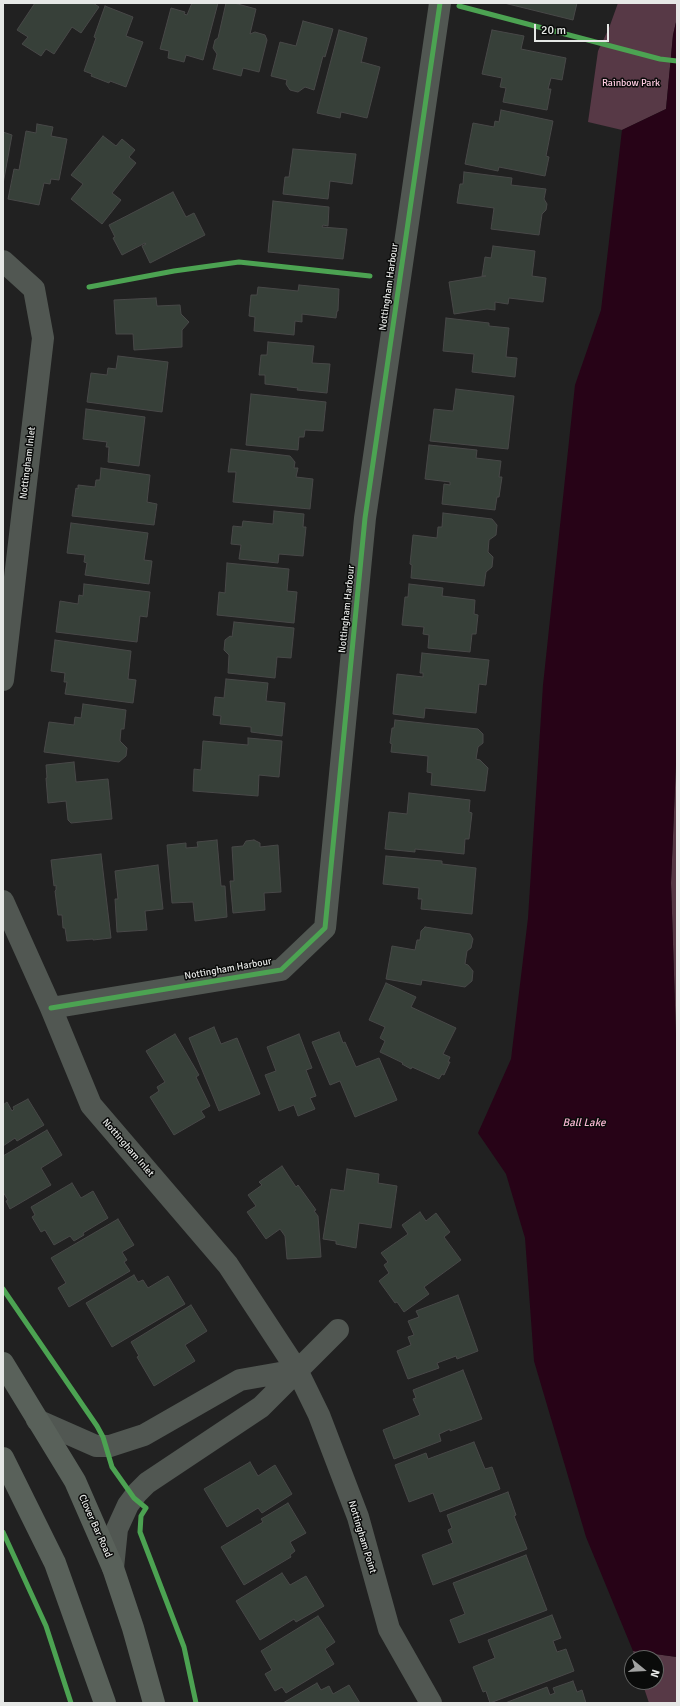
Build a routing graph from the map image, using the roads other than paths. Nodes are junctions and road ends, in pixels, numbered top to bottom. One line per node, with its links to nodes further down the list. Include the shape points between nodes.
1 (440, 3): 5 (street, Nottingham Harbour, via 366,518 324,928 281,970)
2 (3, 261): 3 (street, Nottingham Inlet, via 34,289 43,338)
3 (3, 680)
4 (3, 901): 5 (street, Nottingham Inlet)
5 (51, 1008): 8 (street, Nottingham Inlet, via 91,1105 228,1265)
6 (338, 1330): 8 (street)
7 (3, 1363): 9 (main road, Clover Bar Road)
8 (297, 1370): 9 (street, via 240,1380 144,1436 110,1446 96,1446); 11 (street, via 261,1406 147,1483 137,1493 128,1505 117,1529); 14 (street, Nottingham Point, via 319,1415 358,1517 389,1629)
9 (37, 1420): 11 (main road, Clover Bar Road, via 75,1481)
10 (3, 1458): 12 (main road, via 55,1563)
11 (113, 1568): 13 (main road, Clover Bar Road)
12 (105, 1703)
13 (154, 1703)
14 (430, 1703)

